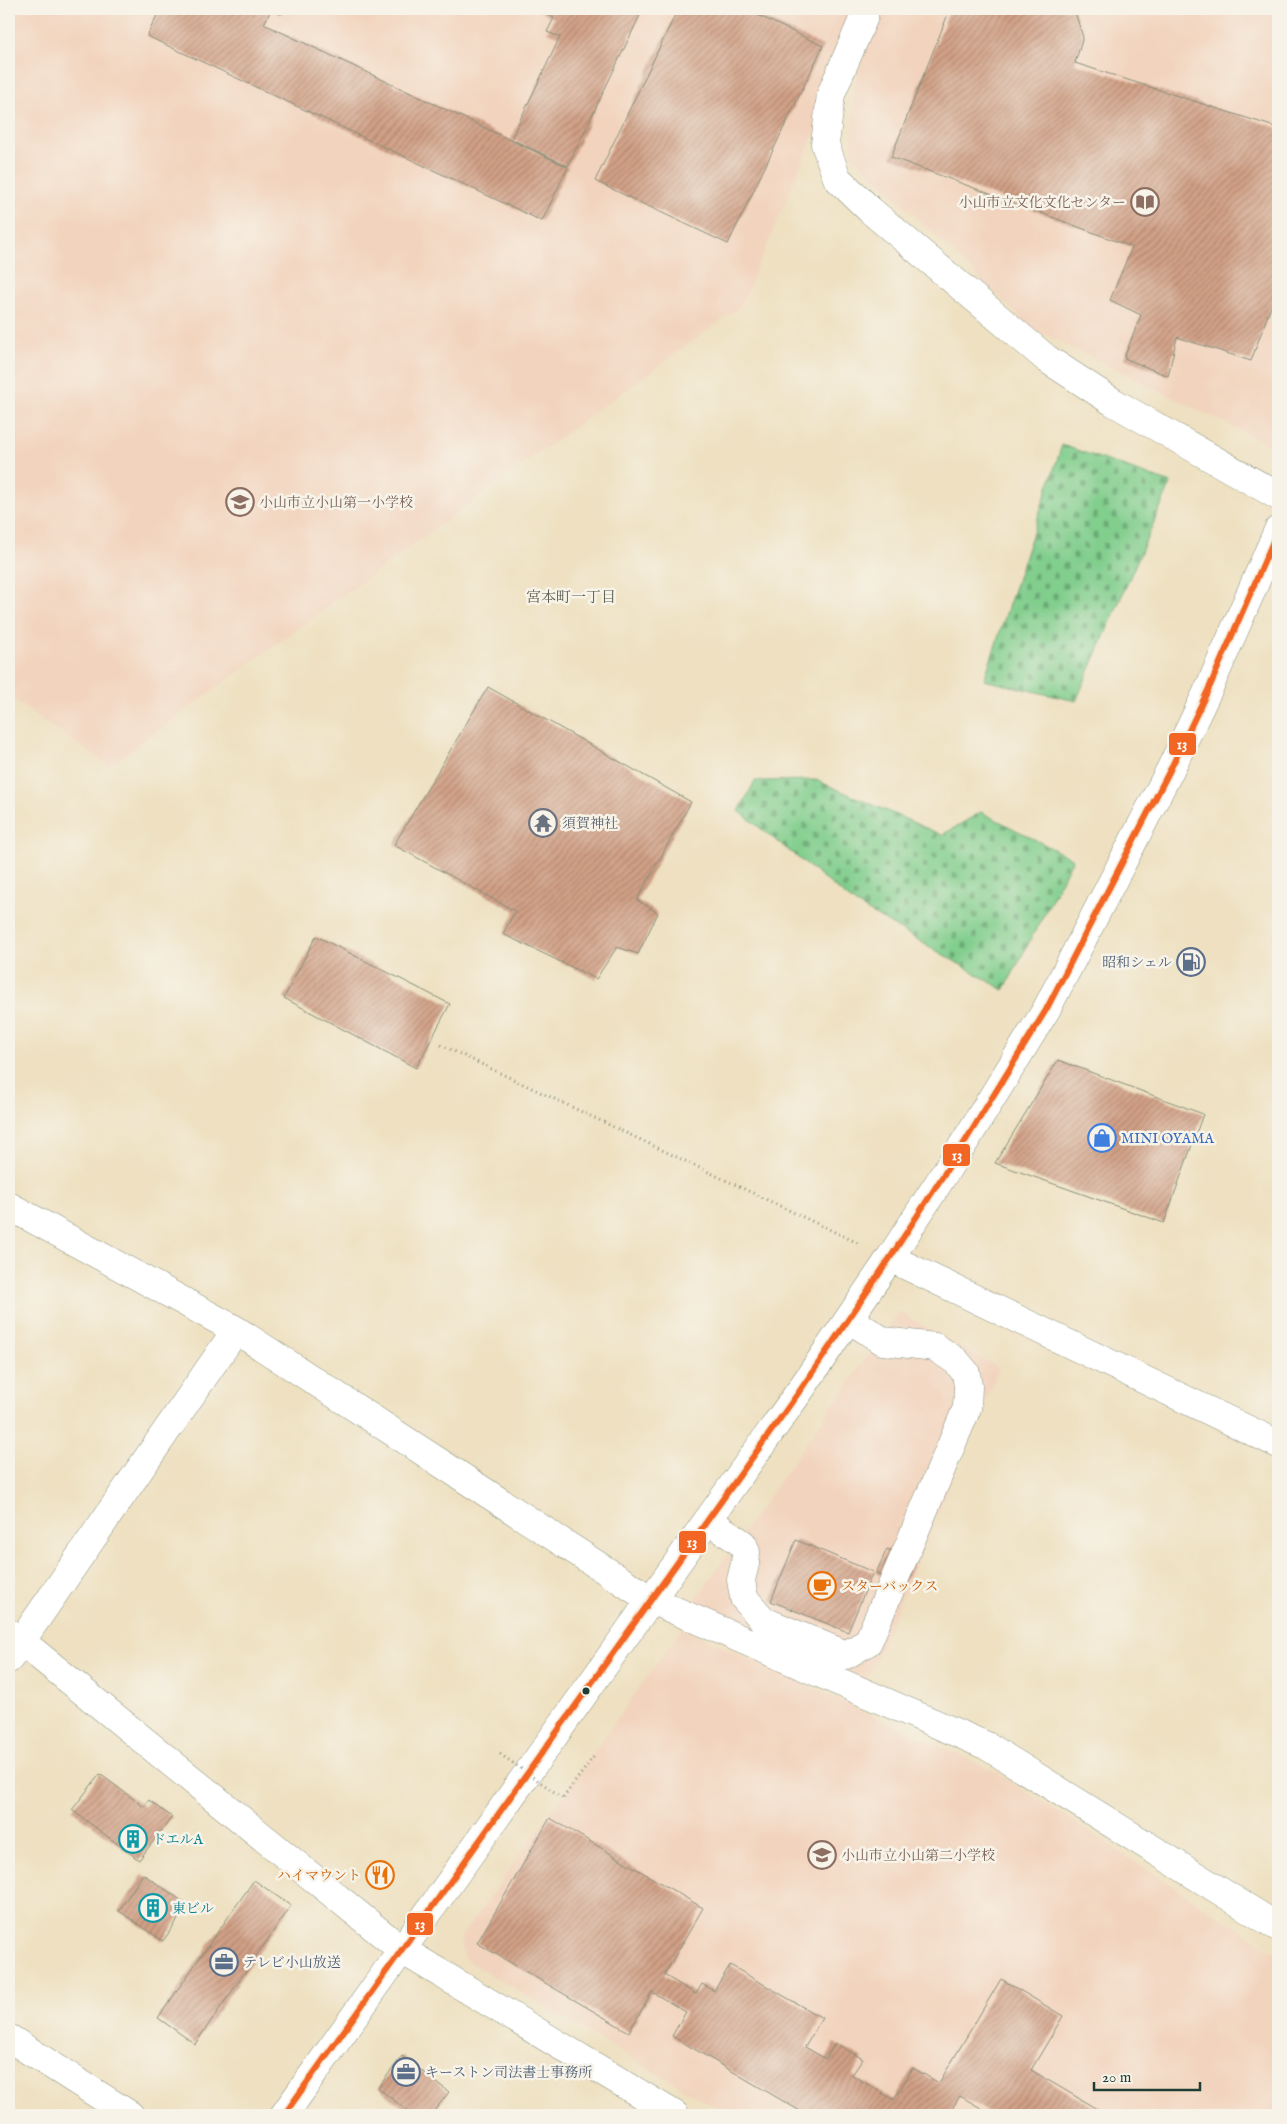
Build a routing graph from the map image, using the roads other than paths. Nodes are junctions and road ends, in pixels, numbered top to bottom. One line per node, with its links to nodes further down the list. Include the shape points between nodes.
1 (858, 12): 2 (main road, via 831,94 825,144 837,178 870,210 1047,358 1113,402)
2 (1278, 496)
3 (1278, 530): 5 (main road, via 1178,753 1046,1010)
4 (9, 1206): 7 (main road)
5 (890, 1258): 6 (main road); 8 (main road)
6 (849, 1318): 9 (main road); 9 (main road, via 883,1341 935,1347 956,1361 966,1374 968,1386 967,1408 868,1642 846,1655 764,1621 744,1598 741,1580 746,1552 743,1544)
7 (236, 1330): 10 (main road); 11 (main road)
8 (1278, 1444)
9 (708, 1520): 10 (main road)
10 (651, 1600): 12 (main road, via 987,1746); 13 (main road)
11 (13, 1644): 13 (main road)
12 (1278, 1927)
13 (402, 1950): 16 (main road); 17 (main road)
14 (9, 2038): 15 (main road)
15 (130, 2115)
16 (284, 2115)
17 (675, 2115)

